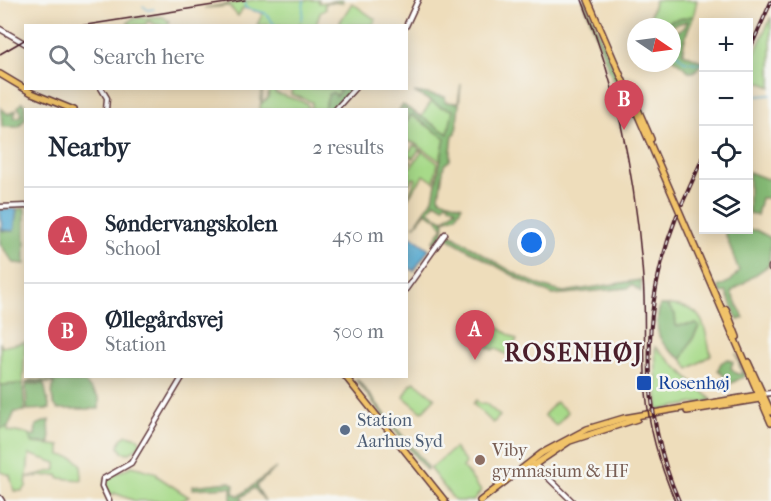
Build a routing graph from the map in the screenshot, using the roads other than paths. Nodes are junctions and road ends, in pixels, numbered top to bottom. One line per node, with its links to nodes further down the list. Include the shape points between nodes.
1 (418, 0): 3 (street)
2 (589, 0): 16 (main road); 16 (main road)
3 (407, 24)
4 (0, 29): 5 (street)
5 (24, 43)
6 (0, 74): 7 (main road)
7 (24, 87)
8 (30, 90): 11 (main road)
9 (102, 90): 14 (street)
10 (353, 90): 15 (street)
11 (48, 100): 12 (main road); 13 (main road)
12 (69, 108)
13 (74, 108)
14 (106, 108)
15 (337, 108)
16 (641, 121): 23 (main road); 23 (main road, via 747,368)
17 (24, 206): 18 (street)
18 (0, 207)
19 (445, 234): 20 (street)
20 (408, 287)
21 (182, 378): 29 (street, via 131,463 103,479)
22 (348, 378): 30 (main road)
23 (764, 396): 24 (main road); 25 (main road); 26 (main road); 27 (main road, via 647,417)
24 (771, 413)
25 (639, 416): 27 (main road, via 606,426); 28 (main road, via 587,429 551,447)
26 (771, 423)
27 (603, 432): 28 (main road, via 570,441)
28 (532, 463): 31 (main road); 32 (main road); 33 (street)
29 (109, 501)
30 (447, 501)
31 (480, 501)
32 (486, 501)
33 (572, 501)

